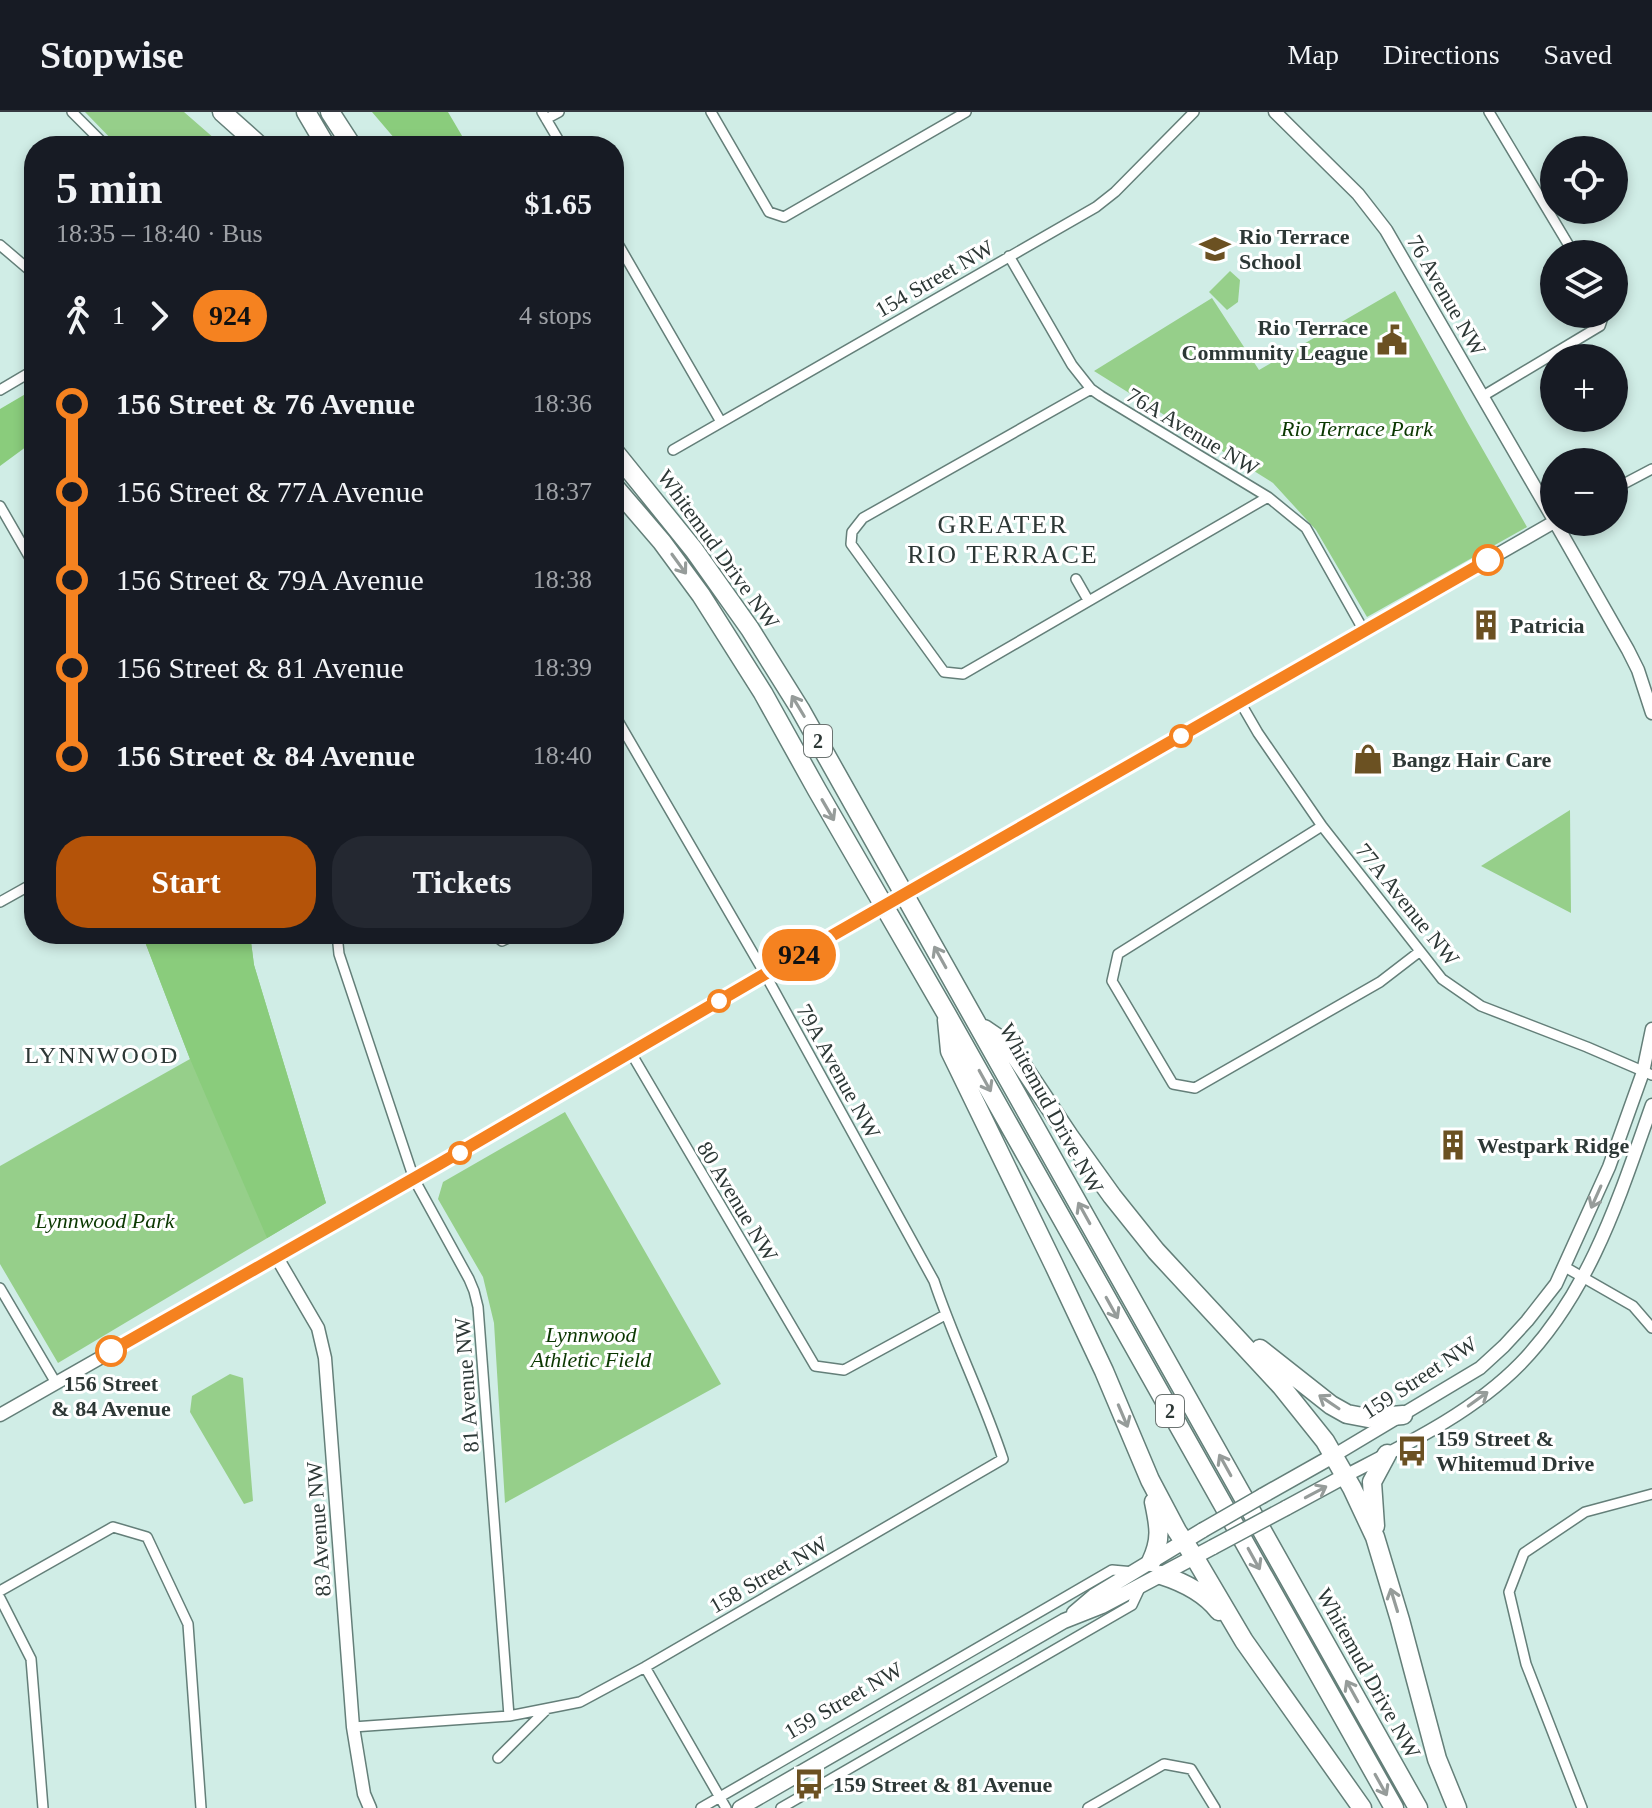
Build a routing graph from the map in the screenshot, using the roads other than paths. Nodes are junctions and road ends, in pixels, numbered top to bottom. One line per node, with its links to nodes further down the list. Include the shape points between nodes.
1 (72, 112): 12 (street)
2 (222, 112): 13 (highway)
3 (306, 112): 14 (highway)
4 (330, 112): 15 (highway)
5 (559, 112): 11 (street)
6 (711, 112): 7 (street, via 769,212 784,217)
7 (966, 112)
8 (1194, 112): 20 (street, 154 Street NW, via 1109,198)
9 (1275, 112): 26 (street, 76 Avenue NW, via 1377,218)
10 (1489, 112): 17 (street)
11 (544, 116): 16 (street)
12 (96, 136)
13 (249, 136)
14 (320, 136)
15 (346, 136)
16 (556, 136)
17 (1566, 240)
18 (0, 245): 21 (street)
19 (624, 254): 27 (street)
20 (1009, 256): 24 (street, 76A Avenue NW); 27 (street, 154 Street NW)
21 (24, 265)
22 (1597, 328): 26 (street)
23 (24, 376): 25 (street)
24 (1091, 389): 33 (street, 76A Avenue NW); 40 (street, via 863,518 852,532 851,544 944,672 963,674)
25 (0, 390)
26 (1483, 396): 32 (street, 76 Avenue NW)
27 (721, 422): 28 (street, 154 Street NW)
28 (673, 450)
29 (624, 463): 52 (highway, Whitemud Drive NW / 2, one-way to 29, via 750,629)
30 (1652, 469): 31 (street)
31 (1628, 482)
32 (1540, 496)
33 (1268, 497): 40 (street); 41 (street, 76A Avenue NW, via 1306,528)
34 (624, 502): 51 (highway, Whitemud Drive NW / 2, one-way to 51, via 701,595 763,693)
35 (0, 506): 38 (street)
36 (1540, 529): 41 (street)
37 (1563, 536): 43 (street, 76 Avenue NW, via 1628,650)
38 (24, 548)
39 (1076, 579): 40 (street)
40 (1088, 600)
41 (1364, 631): 42 (street)
42 (1240, 702): 45 (street, 77A Avenue NW); 50 (street, bridge)
43 (1652, 711)
44 (624, 731): 50 (street, 79A Avenue NW)
45 (1322, 826): 49 (street, 77A Avenue NW); 49 (street, via 1118,954 1112,981 1173,1084 1195,1088 1380,982)
46 (24, 889): 47 (street)
47 (0, 902)
48 (338, 944): 57 (street, 81 Avenue NW)
49 (1419, 952): 55 (street, 77A Avenue NW, via 1442,979 1481,1006)
50 (765, 974): 54 (street); 63 (street, 79A Avenue NW, via 934,1281)
51 (946, 1013): 72 (highway, one-way to 72, via 950,1051 1061,1278); 98 (highway, Whitemud Drive NW / 2, one-way to 98)
52 (978, 1025): 61 (highway, via 1009,1046 1112,1196); 99 (highway, Whitemud Drive NW / 2, one-way to 52)
53 (1652, 1029): 55 (street, 159 Street NW)
54 (631, 1053): 57 (street); 63 (street, 80 Avenue NW, via 815,1366 844,1370)
55 (1648, 1074): 59 (street, 159 Street NW, one-way to 59)
56 (1652, 1105): 60 (street, 159 Street NW, via 1613,1217)
57 (414, 1179): 58 (street); 84 (street, 81 Avenue NW, via 469,1279 478,1307)
58 (276, 1256): 65 (street); 85 (street, 83 Avenue NW, via 318,1328 325,1358)
59 (1565, 1267): 60 (street); 67 (street, 159 Street NW, via 1527,1321 1488,1361)
60 (1583, 1278): 64 (street, via 1633,1306); 68 (street, 159 Street NW, one-way to 60, via 1464,1409 1519,1365)
61 (1182, 1280): 67 (highway, one-way to 61, via 1368,1418 1331,1405); 69 (highway, via 1281,1386)
62 (0, 1288): 65 (street)
63 (945, 1315): 70 (street, 79A Avenue NW)
64 (1652, 1328)
65 (56, 1383): 66 (street)
66 (0, 1415)
67 (1403, 1415): 69 (street, 159 Street NW)
68 (1387, 1454): 71 (street, 159 Street NW); 74 (highway, via 1372,1482)
69 (1333, 1456): 71 (highway); 75 (main road, 159 Street NW, bridge)
70 (1003, 1459): 82 (street, 158 Street NW)
71 (1345, 1476): 74 (highway); 76 (main road, 159 Street NW, one-way to 71, bridge)
72 (1150, 1480): 75 (highway); 77 (highway, via 1160,1535)
73 (1652, 1494): 101 (street, via 1585,1512 1524,1553 1509,1592 1526,1664)
74 (1375, 1537): 100 (highway, one-way to 74, via 1437,1759)
75 (1184, 1541): 76 (highway); 77 (main road, 159 Street NW)
76 (1195, 1558): 77 (main road, 159 Street NW); 81 (highway)
77 (1156, 1569): 78 (main road, 159 Street NW); 81 (highway, via 1211,1600)
78 (1138, 1579): 87 (street, 159 Street NW, via 1112,1570); 93 (main road, 159 Street NW, via 1094,1596 1064,1621); 94 (street, 159 Street NW, via 1132,1605)
79 (0, 1591): 89 (street, via 113,1527 147,1537 188,1624)
80 (0, 1598): 88 (street, via 31,1659)
81 (1244, 1641): 97 (highway)
82 (645, 1667): 83 (street, 158 Street NW, via 580,1702); 87 (street)
83 (547, 1709): 84 (street, 158 Street NW); 86 (street)
84 (509, 1716): 85 (street, 158 Street NW)
85 (353, 1727): 90 (street, 83 Avenue NW)
86 (498, 1758)
87 (720, 1797): 91 (street, 159 Street NW); 92 (street)
88 (43, 1808)
89 (201, 1808)
90 (370, 1808)
91 (701, 1808)
92 (726, 1808)
93 (740, 1808)
94 (781, 1808)
95 (1088, 1808): 96 (street, via 1164,1764 1191,1769)
96 (1215, 1808)
97 (1362, 1808)
98 (1394, 1808)
99 (1418, 1808)
100 (1457, 1808)
101 (1582, 1808)

